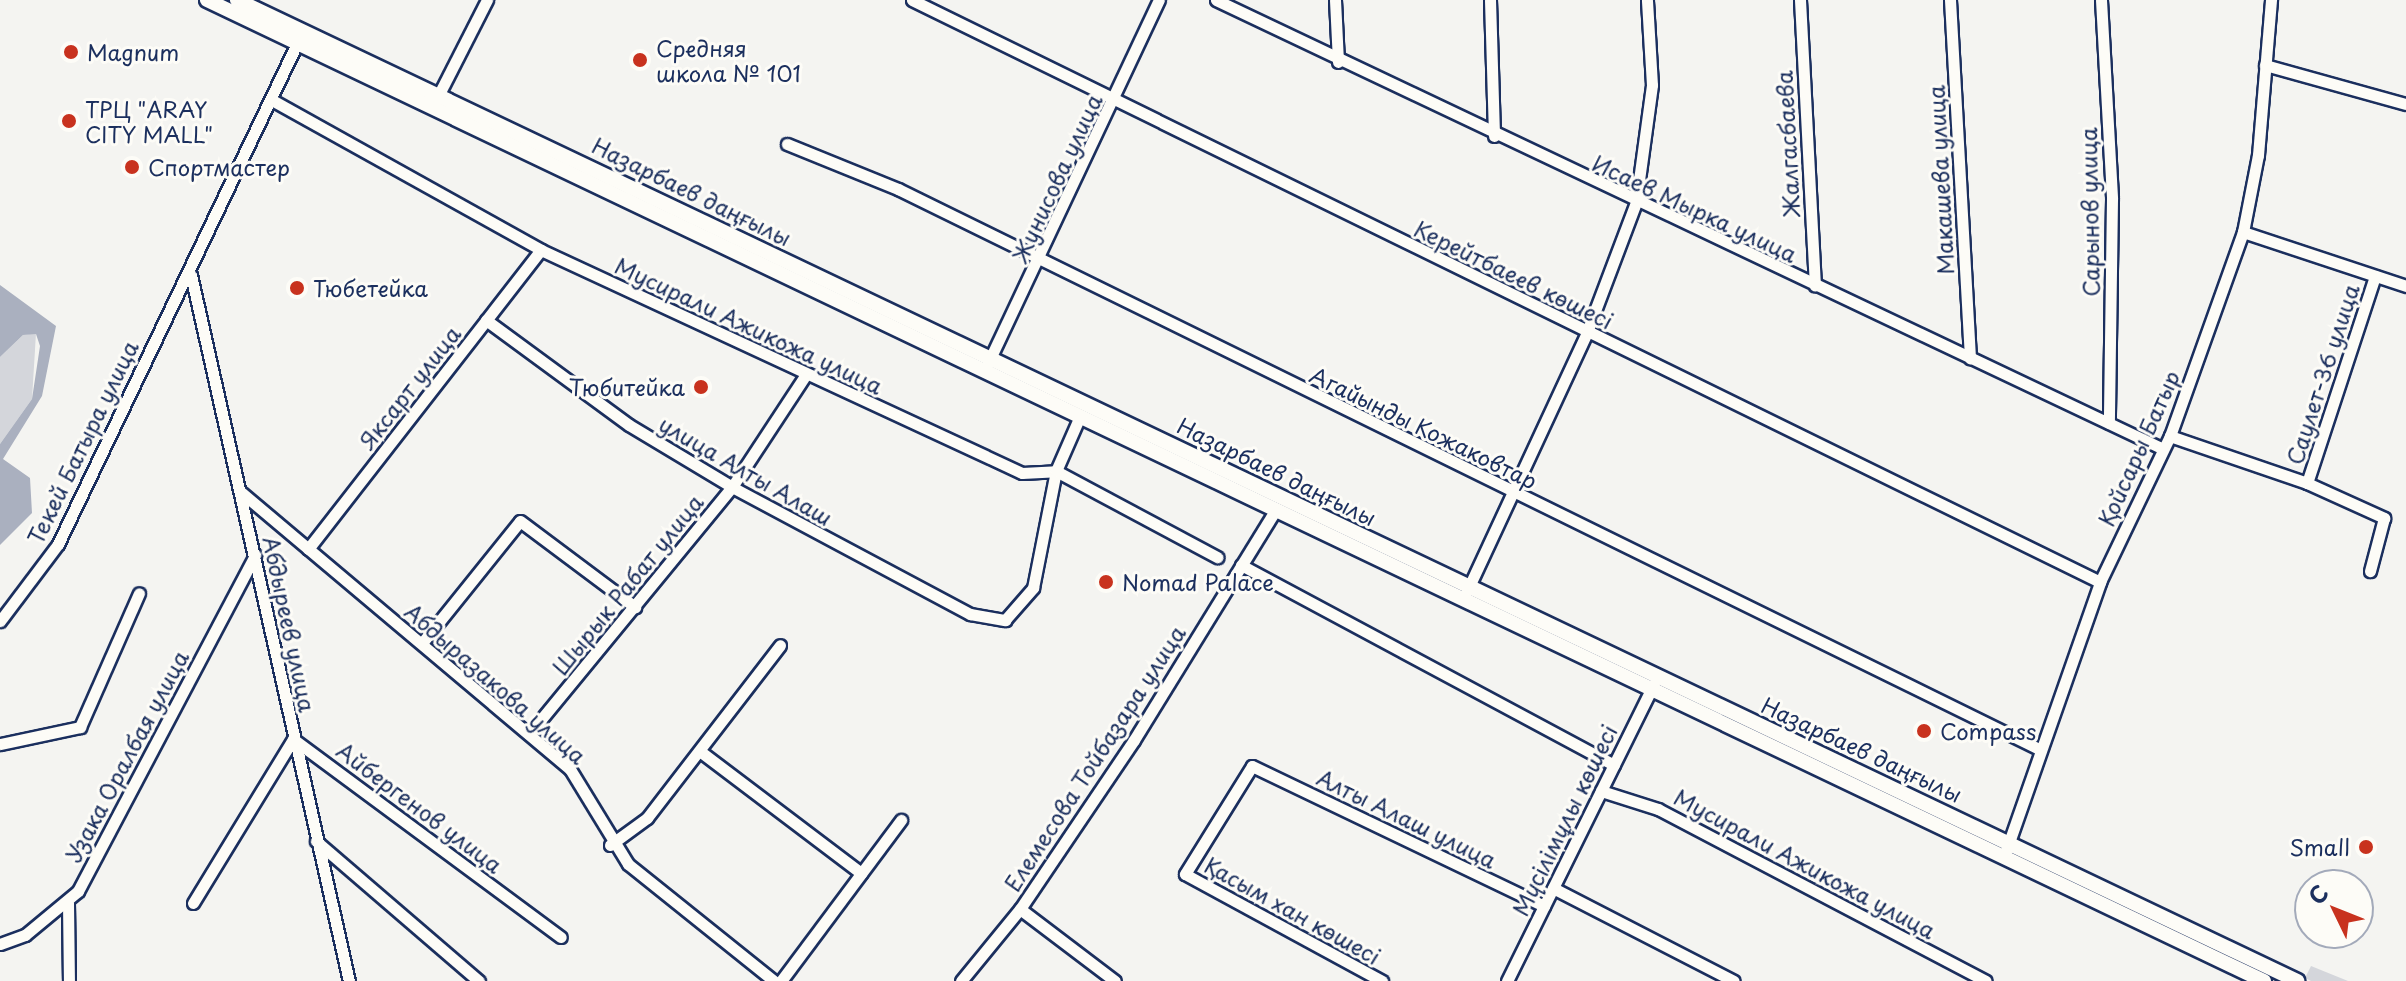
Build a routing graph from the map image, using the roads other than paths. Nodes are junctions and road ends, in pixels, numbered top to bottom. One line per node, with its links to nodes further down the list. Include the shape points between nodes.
1 (207, 0): 14 (main road, Назарбаев даңғылы)
2 (237, 0): 14 (main road, Назарбаев даңғылы)
3 (487, 0): 17 (street)
4 (912, 0): 19 (street, Керейтбаеев көшесі)
5 (1159, 0): 19 (street, Жунисова улица)
6 (1216, 0): 15 (street, Исаев Мырка улица)
7 (1335, 0): 15 (street)
8 (1490, 0): 21 (street)
9 (1647, 0): 23 (street, via 1652,85)
10 (1800, 0): 29 (street, Жалгасбаева)
11 (1950, 0): 33 (street, Макашева улица)
12 (2101, 0): 37 (street, Сарынов улица, via 2112,199)
13 (2271, 0): 16 (street, Қойсары Батыр)
14 (300, 37): 17 (main road, Назарбаев даңғылы); 18 (street, Текей Батыра улица); 34 (main road, Назарбаев даңғылы)
15 (1338, 62): 21 (street, Исаев Мырка улица)
16 (2265, 65): 20 (street); 24 (street, Қойсары Батыр)
17 (438, 96): 34 (main road, Назарбаев даңғылы)
18 (272, 100): 25 (street, Мусирали Ажикожа улица); 27 (street, Текей Батыра улица)
19 (1113, 102): 26 (street, Жунисова улица); 32 (street, Керейтбаеев көшесі)
20 (2406, 104)
21 (1494, 136): 23 (street, Исаев Мырка улица)
22 (787, 144): 26 (street, Агайынды Кожаковтар, via 898,189)
23 (1636, 202): 29 (street, Исаев Мырка улица); 32 (street)
24 (2243, 232): 28 (street); 38 (street, Қойсары Батыр)
25 (541, 250): 31 (street, Яксарт улица); 35 (street, Мусирали Ажикожа улица)
26 (1041, 262): 34 (street, Жунисова улица); 43 (street, Агайынды Кожаковтар)
27 (191, 275): 44 (street, Абдыреев улица); 55 (street, Текей Батыра улица, via 58,544)
28 (2375, 276): 30 (street); 41 (street, Саулет-36 улица)
29 (1815, 286): 33 (street, Исаев Мырка улица)
30 (2406, 286)
31 (486, 320): 42 (street, улица Алты Алаш, via 629,425); 46 (street, Яксарт улица)
32 (1587, 332): 43 (street); 51 (street, Керейтбаеев көшесі)
33 (1970, 358): 37 (street, Исаев Мырка улица)
34 (988, 365): 36 (main road, Назарбаев даңғылы); 53 (main road, Назарбаев даңғылы)
35 (805, 376): 40 (street, Мусирали Ажикожа улица, via 1022,473); 42 (street, Шырык Рабат улица)
36 (1080, 416): 40 (street); 45 (main road, Назарбаев даңғылы)
37 (2109, 423): 39 (street, Исаев Мырка улица)
38 (2170, 436): 39 (street, Қойсары Батыр); 41 (street, Саулет-36 улица)
39 (2159, 447): 51 (street, Қойсары Батыр)
40 (1056, 471): 42 (street, улица Алты Алаш, via 1033,588 1005,620 970,614); 48 (street, Мусирали Ажикожа улица)
41 (2307, 483): 50 (street, via 2384,518)
42 (732, 487): 54 (street, Шырык Рабат улица)
43 (1512, 492): 53 (street); 62 (street, Агайынды Кожаковтар)
44 (242, 493): 46 (street, Абдыразакова улица); 47 (street, Абдыреев улица)
45 (1276, 509): 49 (street, Елемесова Тойбазара улица); 53 (main road, Назарбаев даңғылы)
46 (308, 549): 56 (street, Абдыразакова улица)
47 (255, 554): 60 (street, Абдыреев улица); 73 (street, Узака Оралбая улица)
48 (1217, 557)
49 (1241, 565): 64 (street); 76 (street, Елемесова Тойбазара улица)
50 (2370, 571)
51 (2100, 582): 62 (street, Қойсары Батыр)
52 (139, 593): 61 (street, via 80,727)
53 (1466, 593): 58 (main road, Назарбаев даңғылы)
54 (635, 607): 56 (street, via 520,521); 59 (street, Шырык Рабат улица)
55 (0, 621)
56 (422, 643): 59 (street, Абдыразакова улица)
57 (780, 645): 63 (street)
58 (1655, 683): 64 (street, Мүсілімұлы көшесі); 69 (main road, Назарбаев даңғылы)
59 (529, 734): 68 (street, Абдыразакова улица, via 570,769)
60 (293, 739): 67 (street, Абдыреев улица); 74 (street); 77 (street, Айбергенов улица)
61 (0, 744)
62 (2041, 750): 69 (street, Қойсары Батыр)
63 (701, 752): 68 (street, via 647,818); 70 (street)
64 (1614, 765): 65 (street, Мүсілімұлы көшесі)
65 (1601, 791): 72 (street, Мүсілімұлы көшесі); 90 (street, Мусирали Ажикожа улица, via 1658,809)
66 (901, 820): 70 (street)
67 (316, 841): 81 (street, Абдыреев улица); 82 (street)
68 (610, 845): 83 (street, Абдыразакова улица)
69 (2006, 850): 79 (main road, Назарбаев даңғылы)
70 (861, 873): 84 (street)
71 (1185, 874): 75 (street, Алты Алаш улица, via 1252,766); 87 (street, Қасым хан көшесі)
72 (1553, 888): 75 (street, Мүсілімұлы көшесі); 89 (street)
73 (68, 903): 78 (street); 80 (street)
74 (193, 903)
75 (1544, 906): 88 (street, Мүсілімұлы көшесі)
76 (1020, 909): 85 (street, Елемесова Тойбазара улица); 86 (street)
77 (561, 937)
78 (0, 944)
79 (2240, 962): 91 (main road, Назарбаев даңғылы); 92 (main road, Назарбаев даңғылы)
80 (72, 978)
81 (349, 981)
82 (479, 981)
83 (774, 981)
84 (781, 981)
85 (961, 981)
86 (1115, 981)
87 (1382, 981)
88 (1507, 981)
89 (1734, 981)
90 (1986, 981)
91 (2264, 981)
92 (2297, 981)

